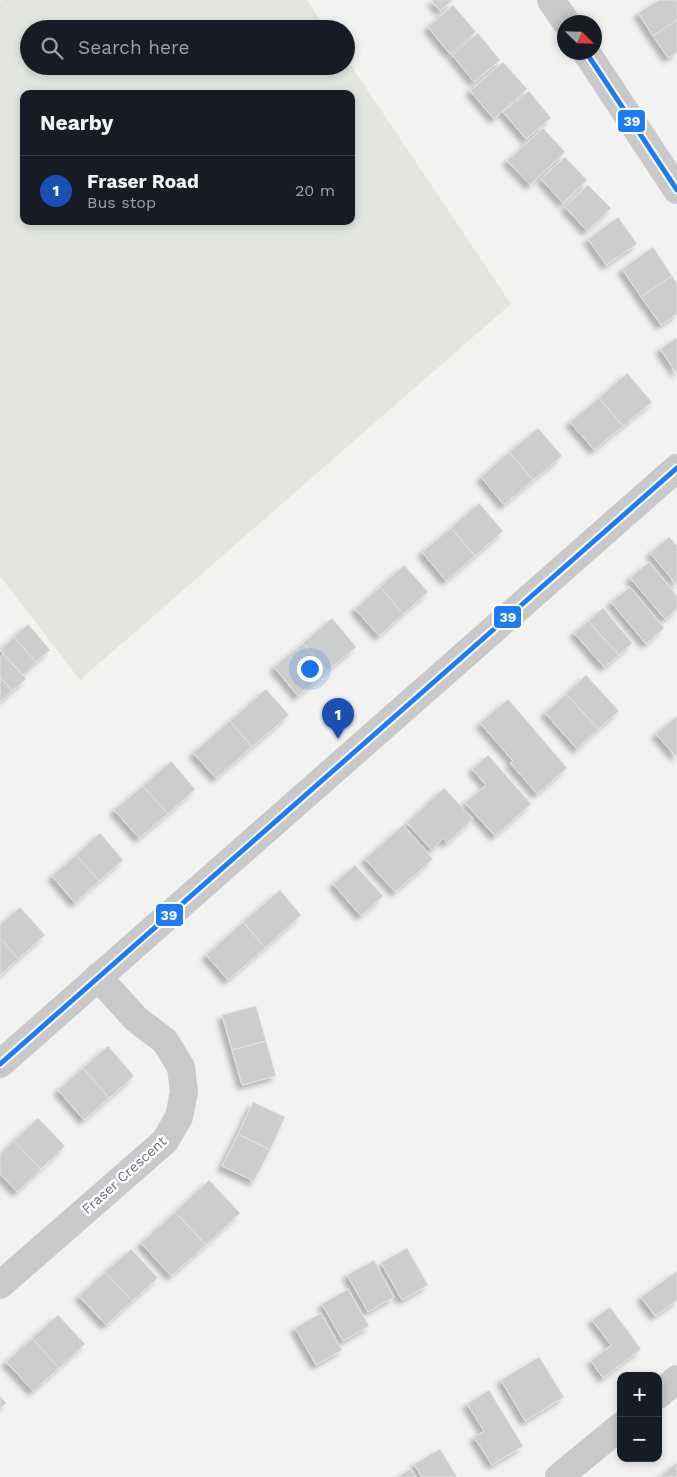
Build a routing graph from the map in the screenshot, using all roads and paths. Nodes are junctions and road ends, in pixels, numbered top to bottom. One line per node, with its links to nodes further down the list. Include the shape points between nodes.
1 (551, 0): 2 (street)
2 (561, 15)
3 (591, 60): 4 (street)
4 (677, 190)
5 (677, 468): 6 (street)
6 (98, 977): 7 (street); 8 (street, Fraser Crescent, via 136,1019 165,1041 181,1067 184,1092 179,1117 165,1141)
7 (0, 1064)
8 (0, 1285)
9 (677, 1379): 10 (street)
10 (662, 1392)
11 (617, 1429): 12 (street)
12 (559, 1477)

